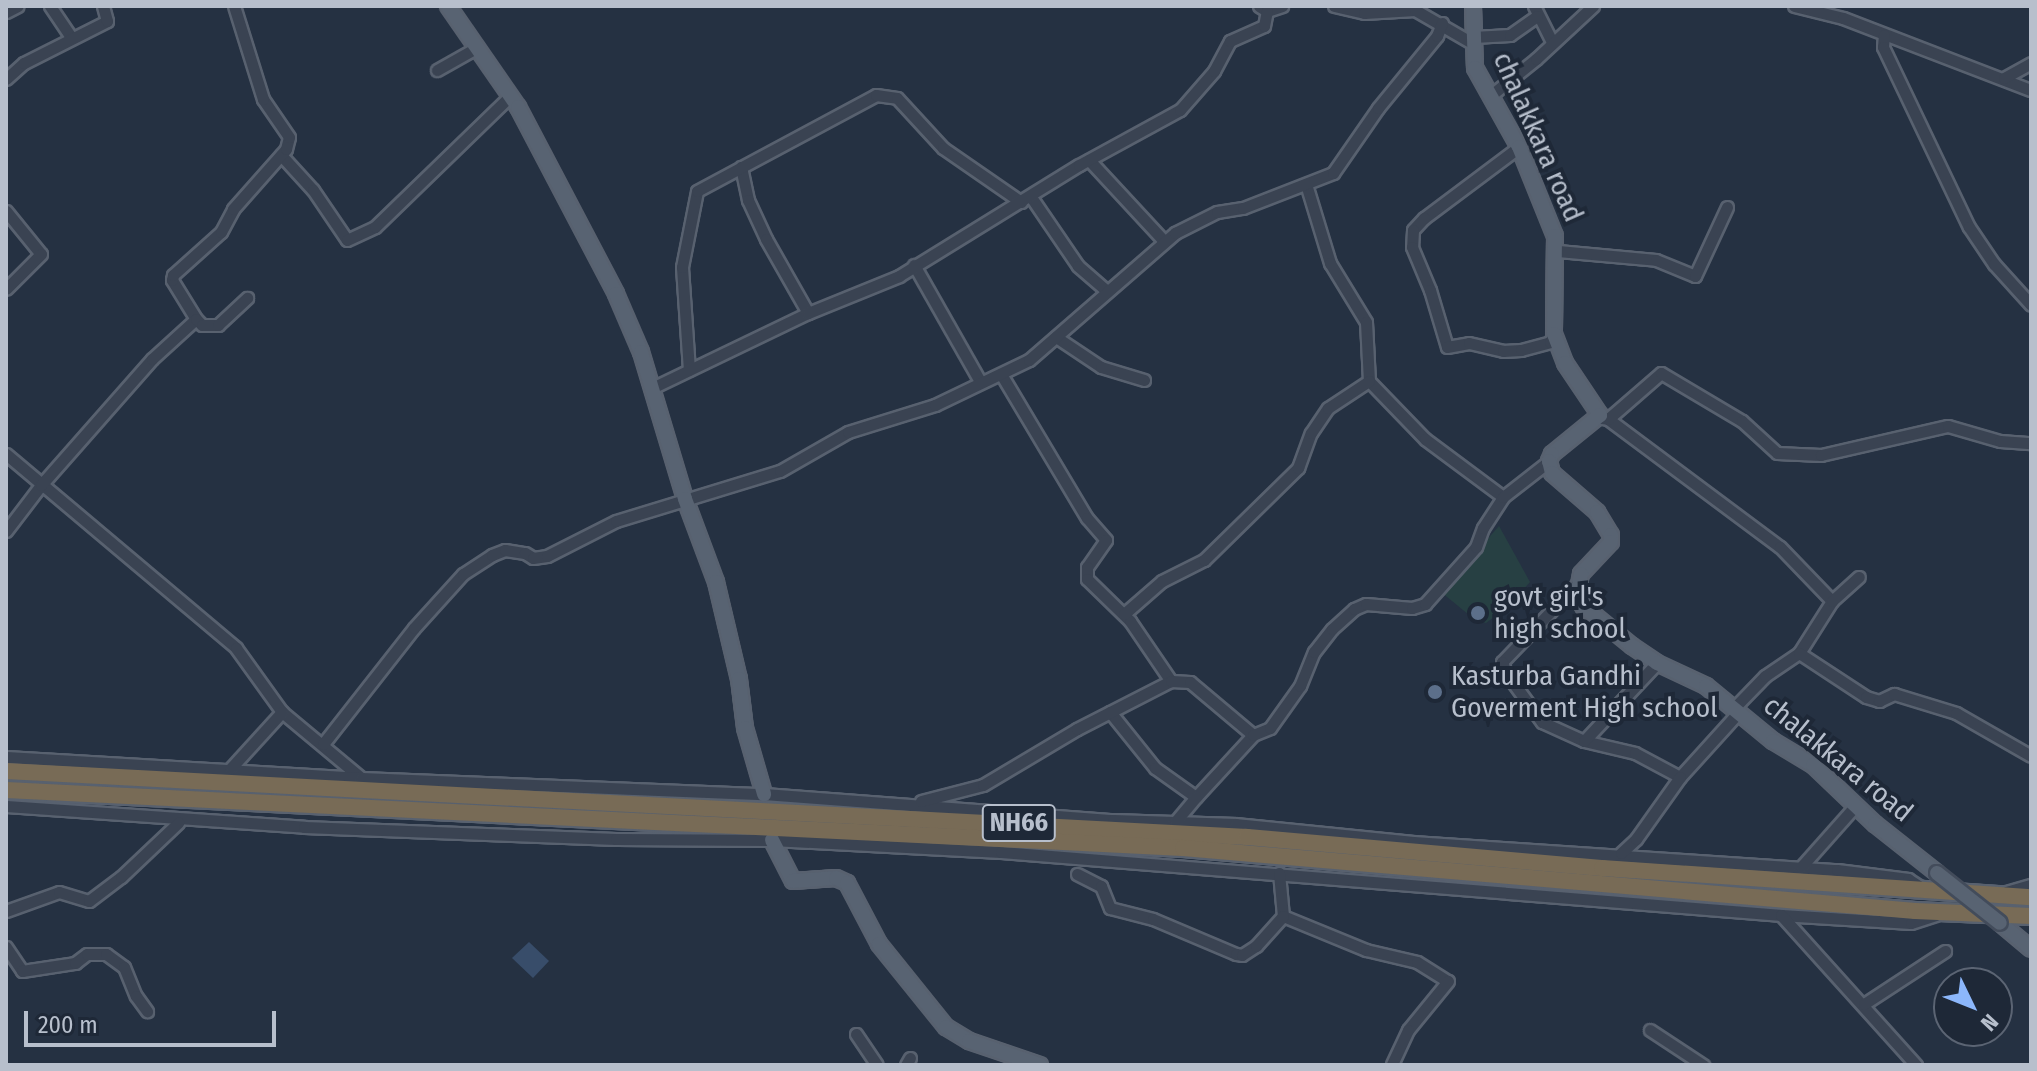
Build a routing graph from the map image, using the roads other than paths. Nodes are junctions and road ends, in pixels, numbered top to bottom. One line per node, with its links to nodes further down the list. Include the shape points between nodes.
1 (18, 6): 13 (street)
2 (50, 6): 16 (street)
3 (103, 6): 16 (street, via 107,21)
4 (234, 6): 28 (street, via 263,99 289,137)
5 (448, 6): 19 (main road)
6 (1282, 6): 11 (street)
7 (1334, 6): 14 (street, via 1364,13 1415,10)
8 (1473, 6): 17 (main road, chalakkara road)
9 (1593, 6): 18 (street)
10 (1794, 6): 15 (street)
11 (1263, 8): 29 (street, via 1264,26 1230,41 1214,71 1180,110)
12 (1535, 11): 17 (street, via 1510,35); 18 (street)
13 (6, 12)
14 (1442, 23): 17 (street); 31 (street, via 1333,173)
15 (1884, 35): 22 (street); 41 (street, via 1883,47 1969,227)
16 (71, 37): 23 (street)
17 (1473, 40): 26 (main road, chalakkara road, via 1475,68)
18 (1552, 42): 26 (street)
19 (476, 48): 21 (street); 25 (main road)
20 (2031, 63): 22 (street)
21 (437, 70)
22 (2004, 78): 24 (street)
23 (6, 79)
24 (2031, 90)
25 (510, 96): 28 (street, via 375,227 347,240); 51 (main road, via 616,294)
26 (1490, 96): 27 (main road, chalakkara road)
27 (1519, 147): 36 (main road, chalakkara road); 44 (street, via 1424,218 1413,230 1412,247 1447,347 1469,343 1503,351 1533,349 1550,342)
28 (281, 155): 43 (street, via 233,209 221,232 173,275)
29 (1089, 160): 32 (street); 35 (street)
30 (741, 167): 32 (street, via 876,95 897,98 943,148); 42 (street, via 748,200); 46 (street, via 697,191 682,267)
31 (1306, 184): 35 (street, via 1217,212); 50 (street, via 1330,263 1366,322)
32 (1026, 200): 37 (street); 39 (street, via 1078,266)
33 (1727, 207): 36 (street, via 1695,276 1656,260)
34 (6, 211): 38 (street, via 41,254)
35 (1164, 241): 39 (street)
36 (1558, 251): 44 (main road, chalakkara road)
37 (914, 265): 42 (street, via 876,287); 49 (street)
38 (6, 289)
39 (1107, 291): 45 (street)
40 (247, 298): 43 (street, via 218,325 202,325)
41 (2031, 305)
42 (808, 313): 46 (street)
43 (196, 319): 56 (street, via 152,359)
44 (1554, 334): 52 (main road, chalakkara road, via 1565,363)
45 (1056, 337): 47 (street, via 1029,360); 48 (street, via 1101,367)
46 (689, 370): 51 (street)
47 (1001, 374): 49 (street); 63 (street, via 1087,518 1106,540 1085,572)
48 (1144, 380)
49 (980, 381): 58 (street, via 935,405 830,440 780,471)
50 (1369, 381): 57 (street, via 1425,439); 63 (street, via 1328,408 1311,433 1298,468 1204,560 1162,581)
51 (652, 388): 58 (main road)
52 (1604, 419): 53 (street, via 1661,373 1742,421 1777,453 1821,455 1948,426 2000,441); 55 (main road); 62 (street, via 1780,547)
53 (2031, 443)
54 (6, 454): 56 (street)
55 (1549, 461): 57 (street); 61 (main road, via 1552,473 1597,512 1611,535)
56 (41, 485): 59 (street); 68 (street, via 236,648)
57 (1503, 497): 70 (street, via 1476,547 1436,595 1412,608 1383,603 1354,609 1314,652 1279,719)
58 (685, 499): 72 (street, via 616,521 547,556 505,550 463,574 380,667); 80 (main road, via 716,582)
59 (6, 531)
60 (1859, 577): 62 (street)
61 (1579, 582): 65 (main road, chalakkara road, via 1583,606); 71 (street, via 1502,662 1542,722)
62 (1832, 601): 64 (street)
63 (1124, 614): 66 (street)
64 (1799, 653): 67 (street, via 1765,676); 73 (street, via 1866,697 1879,701 1894,694 1956,713)
65 (1657, 663): 67 (main road, chalakkara road, via 1706,686); 71 (street)
66 (1171, 681): 69 (street); 70 (street, via 1190,682)
67 (1737, 709): 77 (street); 83 (main road, chalakkara road, via 1773,741 1813,765)
68 (282, 712): 72 (street); 75 (street)
69 (1110, 712): 81 (street, via 1155,768); 82 (street, via 983,785)
70 (1253, 735): 81 (street)
71 (1584, 741): 77 (street, via 1635,753)
72 (323, 744): 78 (street)
73 (2031, 756)
74 (6, 757): 75 (street)
75 (231, 768): 78 (street)
76 (6, 771): 93 (highway, NH66, via 1247,837)
77 (1680, 777): 88 (street)
78 (361, 778): 80 (street)
79 (6, 790): 97 (highway, NH66, via 1183,848)
80 (764, 794): 82 (street)
81 (1196, 797): 85 (street)
82 (909, 803): 85 (street)
83 (1856, 805): 89 (street); 102 (main road, chalakkara road, bridge)
84 (6, 806): 87 (street, via 304,827)
85 (1175, 822): 88 (street)
86 (178, 823): 96 (street, via 89,901 59,892)
87 (772, 840): 90 (street); 110 (main road, via 793,881 836,878 847,883 879,944 946,1027 969,1041)
88 (1621, 853): 89 (street)
89 (1801, 867): 93 (street, via 1908,879)
90 (1279, 873): 98 (street); 99 (street)
91 (1077, 874): 99 (street, via 1101,886 1110,908 1153,919 1236,954 1256,946)
92 (2031, 885): 94 (street)
93 (1930, 892): 94 (highway, NH66)
94 (1997, 895): 95 (highway, NH66)
95 (2031, 897)
96 (6, 911)
97 (1947, 912): 98 (street, via 1911,923); 100 (highway, NH66)
98 (1781, 915): 104 (street)
99 (1283, 916): 111 (street, via 1366,950 1417,962 1448,981 1408,1030)
100 (2031, 916)
101 (6, 947): 105 (street, via 19,971 106,954 117,959)
102 (2031, 949)
103 (1945, 951): 104 (street)
104 (1864, 1004): 113 (street)
105 (147, 1011)
106 (1650, 1030): 108 (street)
107 (856, 1034): 109 (street)
108 (1686, 1059): 112 (street)
109 (877, 1065)
110 (1040, 1065)
111 (1392, 1065)
112 (1703, 1065)
113 (1916, 1065)

